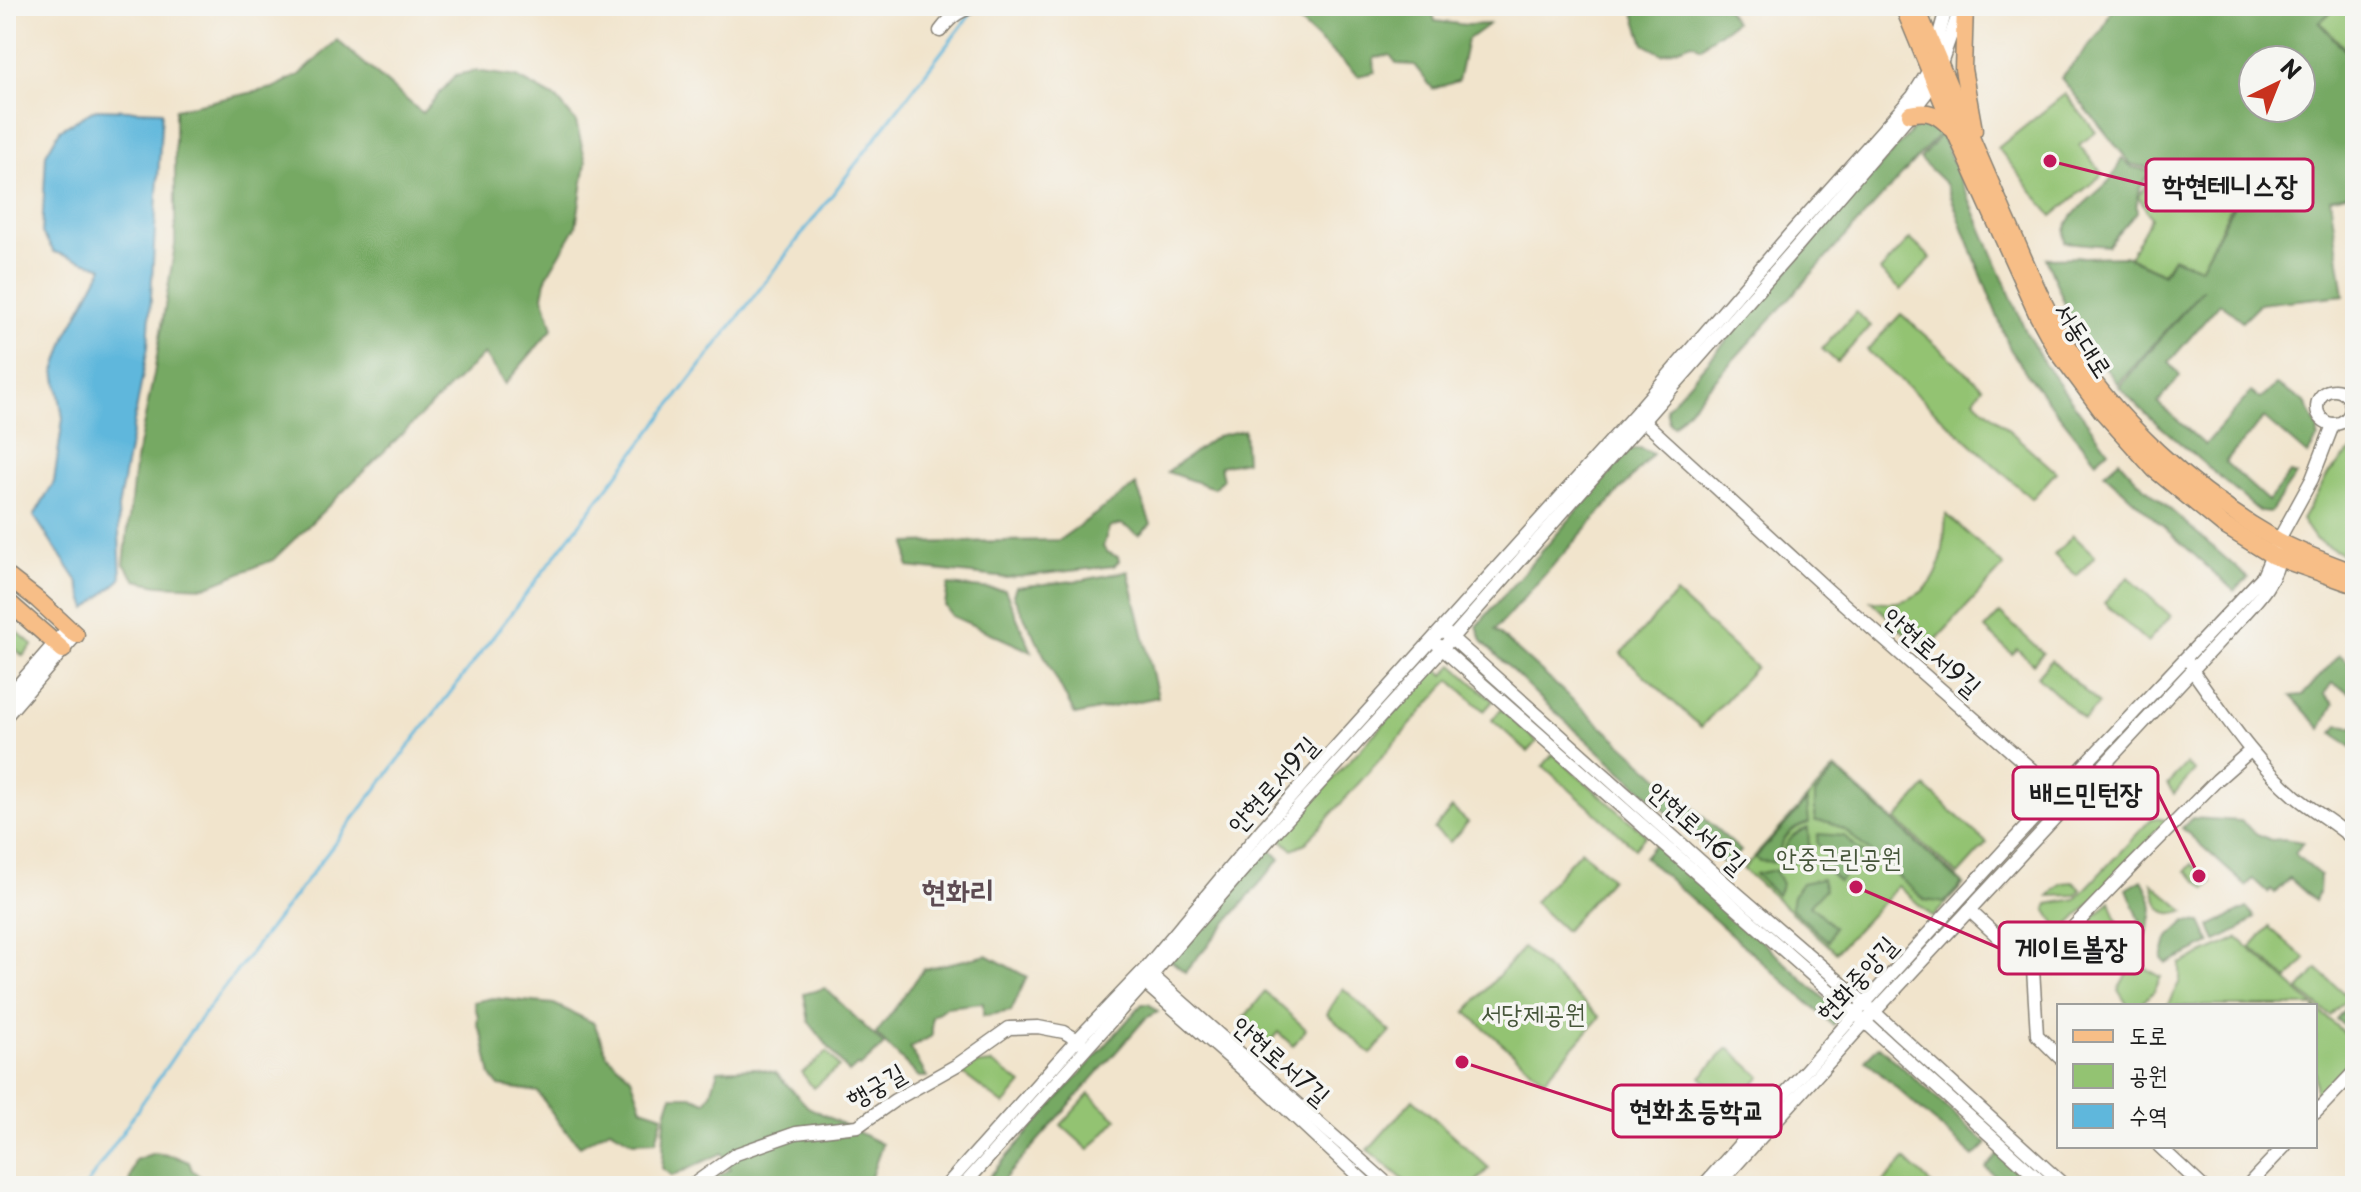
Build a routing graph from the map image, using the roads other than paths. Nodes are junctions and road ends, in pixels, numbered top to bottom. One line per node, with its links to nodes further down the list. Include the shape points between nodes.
1 (1903, 6): 7 (main road, 서동대로)
2 (1916, 6): 7 (main road, 서동대로)
3 (1947, 6): 7 (street)
4 (1963, 6): 7 (street); 10 (main road, via 1963,69)
5 (983, 7): 6 (street, via 961,11)
6 (940, 31)
7 (1934, 68): 8 (street); 9 (main road, 서동대로); 10 (main road, 서동대로); 12 (street, 안현로서9길)
8 (1910, 114): 9 (main road, via 1935,113); 12 (street)
9 (1955, 132): 14 (main road, 서동대로, via 2032,305 2073,374 2154,469 2197,505)
10 (1979, 155): 14 (main road, 서동대로, via 2046,308 2097,384 2168,459)
11 (2353, 406): 13 (street, via 2346,420); 13 (street, via 2339,391 2319,398 2318,414)
12 (1639, 418): 20 (street, 안현로서9길); 28 (street, 안현로서9길)
13 (2333, 425): 14 (street)
14 (2277, 552): 15 (main road, 서동대로); 17 (main road, 서동대로); 23 (street, 현화중앙길, via 2263,576); 24 (street, via 2272,581)
15 (2355, 573)
16 (6, 575): 19 (main road)
17 (2355, 585)
18 (6, 600): 22 (main road)
19 (72, 631): 22 (street)
20 (1447, 633): 21 (street, 안현로서9길); 33 (street, 안현로서6길)
21 (1437, 644): 32 (street, 안현로서9길, via 1262,829); 33 (street, 안현로서6길)
22 (58, 647): 25 (street); 26 (street)
23 (2191, 654): 24 (street); 28 (street, 현화중앙길)
24 (2192, 670): 27 (street); 28 (street)
25 (6, 699)
26 (6, 716)
27 (2250, 751): 29 (street, via 2294,795); 31 (street)
28 (2064, 797): 30 (street); 33 (street, 현화중앙길)
29 (2355, 841)
30 (1969, 910): 31 (street); 33 (street)
31 (2033, 969): 35 (street, via 2037,1035)
32 (1145, 976): 34 (street, 안현로서9길); 44 (street, 안현로서7길); 45 (street, 안현로서7길)
33 (1865, 1012): 46 (street, 현화중앙길); 47 (street); 48 (street, 안현로서6길); 49 (street, 안현로서6길)
34 (1082, 1043): 41 (street, 안현로서9길); 42 (street, 행궁길, via 1064,1032 1009,1028 858,1126 796,1133 736,1154); 43 (street)
35 (2057, 1055)
36 (2355, 1071): 37 (street)
37 (2317, 1111)
38 (2161, 1148): 50 (street)
39 (2283, 1148): 40 (street)
40 (2256, 1184)
41 (950, 1185)
42 (691, 1186)
43 (963, 1186)
44 (1369, 1186)
45 (1390, 1186)
46 (1703, 1186)
47 (1717, 1186)
48 (2046, 1186)
49 (2065, 1186)
50 (2202, 1186)

